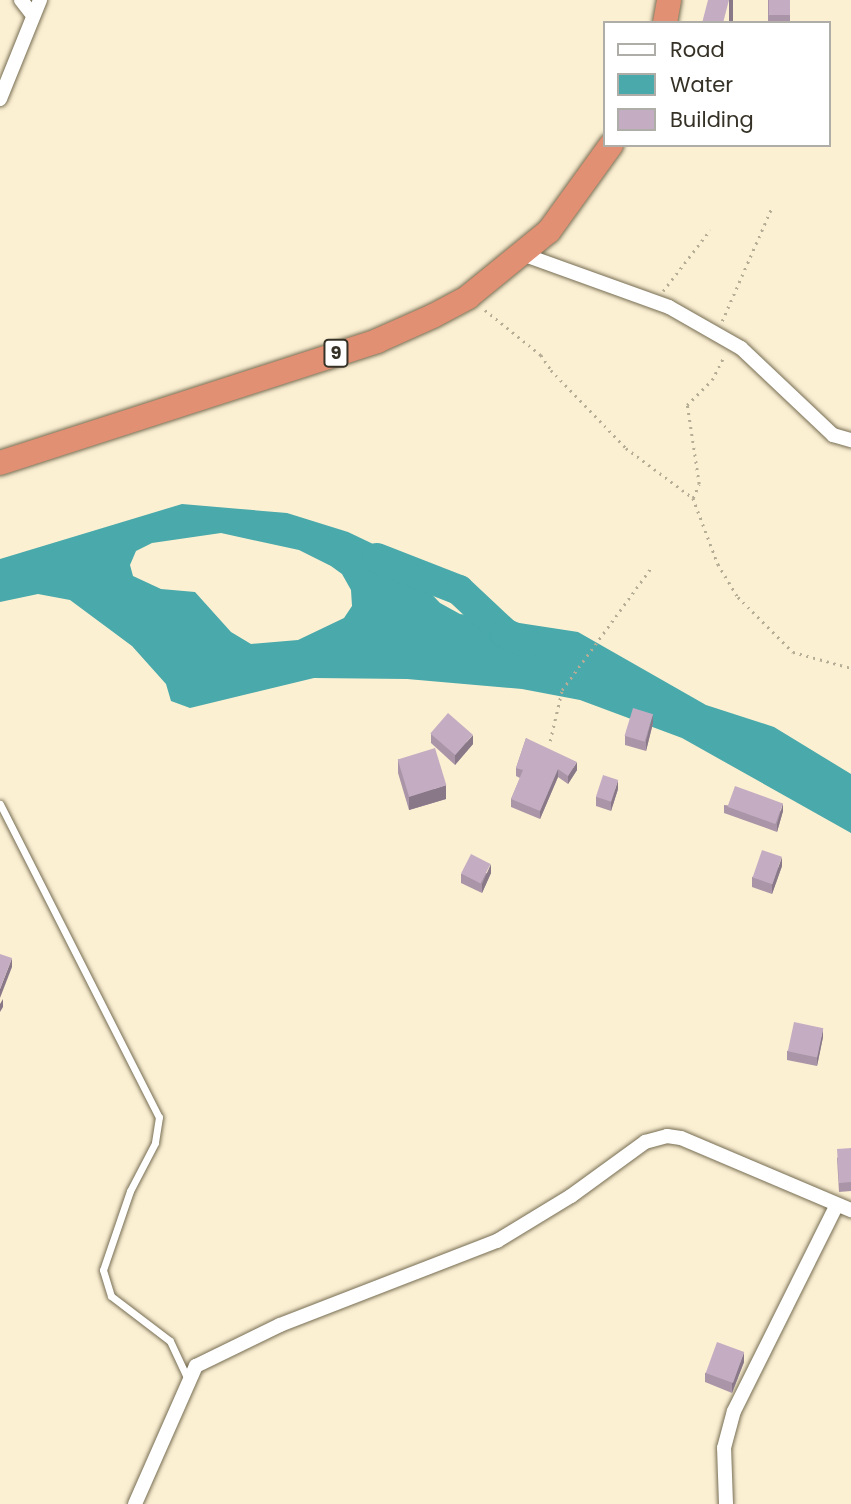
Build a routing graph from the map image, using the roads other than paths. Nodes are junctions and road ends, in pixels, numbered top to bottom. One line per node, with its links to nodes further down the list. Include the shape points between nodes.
1 (21, 0): 4 (street)
2 (40, 0): 4 (street)
3 (669, 0): 5 (highway)
4 (32, 14): 6 (street)
5 (665, 21)
6 (0, 99)
7 (610, 147): 8 (highway, 9, via 574,201)
8 (522, 254): 9 (street, via 655,301 716,334 754,359 833,435); 10 (highway, 9, via 468,297 377,341)
9 (851, 440)
10 (0, 463)
11 (0, 804): 14 (lane, via 159,1117 155,1143 131,1191 103,1270 111,1296 170,1341)
12 (836, 1206): 13 (street); 14 (street, via 681,1138 660,1137 625,1154 571,1196 497,1241 212,1354); 16 (street, via 734,1411 722,1465)
13 (851, 1210)
14 (187, 1377): 15 (street)
15 (135, 1504)
16 (726, 1504)

